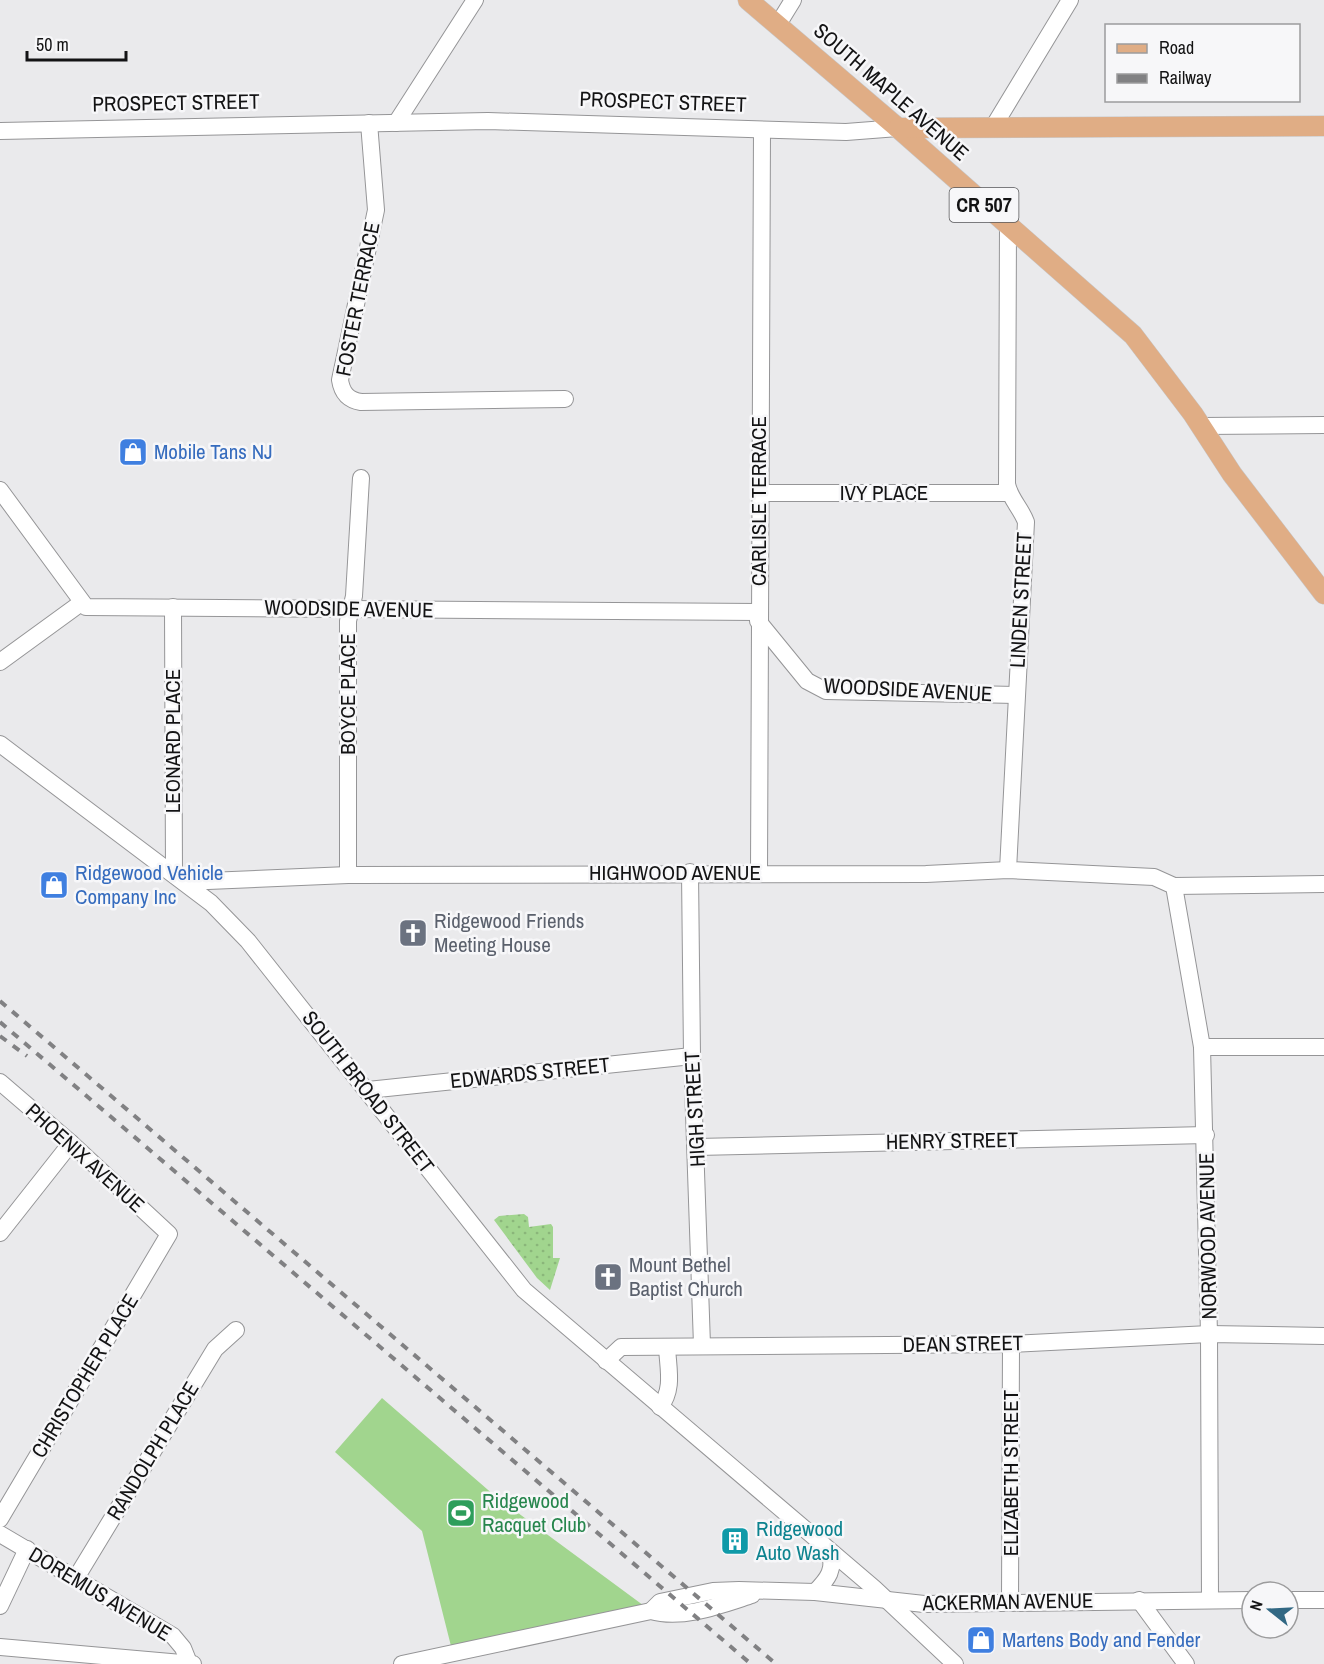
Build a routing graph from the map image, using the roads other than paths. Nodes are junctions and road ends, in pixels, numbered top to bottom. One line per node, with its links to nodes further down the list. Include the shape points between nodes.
1 (475, 0): 7 (street)
2 (748, 0): 5 (main road, SOUTH MAPLE AVENUE / CR 507)
3 (794, 0): 5 (street)
4 (1070, 0): 10 (street)
5 (777, 26): 9 (main road, SOUTH MAPLE AVENUE / CR 507)
6 (369, 123): 7 (street, PROSPECT STREET); 12 (street, PROSPECT STREET); 14 (street, FOSTER TERRACE, via 376,210 340,380 347,397 362,402)
7 (396, 123): 11 (street, PROSPECT STREET, via 488,121)
8 (1324, 126): 10 (main road, PROSPECT STREET)
9 (898, 128): 10 (main road, PROSPECT STREET); 11 (street, PROSPECT STREET, via 846,132); 13 (main road, SOUTH MAPLE AVENUE / CR 507)
10 (992, 129)
11 (762, 130): 19 (street, CARLISLE TERRACE)
12 (0, 131)
13 (1008, 226): 16 (main road, SOUTH MAPLE AVENUE / CR 507, via 1133,335); 20 (street)
14 (565, 399)
15 (1324, 425): 16 (street)
16 (1201, 426): 21 (main road, CR 507, via 1232,474)
17 (361, 478): 24 (street, BOYCE PLACE)
18 (0, 490): 22 (street)
19 (759, 493): 20 (street, IVY PLACE); 25 (street, CARLISLE TERRACE)
20 (1009, 493): 27 (street, LINDEN STREET, via 1026,522)
21 (1324, 594)
22 (81, 603): 23 (street, WOODSIDE AVENUE, via 86,607); 26 (street)
23 (172, 607): 24 (street, WOODSIDE AVENUE); 33 (street, LEONARD PLACE)
24 (350, 609): 25 (street, WOODSIDE AVENUE); 32 (street, BOYCE PLACE)
25 (758, 616): 27 (street, WOODSIDE AVENUE, via 807,681 826,691); 31 (street, CARLISLE TERRACE)
26 (0, 662)
27 (1016, 695): 29 (street, LINDEN STREET)
28 (0, 744): 33 (street, SOUTH BROAD STREET)
29 (1008, 870): 31 (street, HIGHWOOD AVENUE, via 926,874); 34 (street, HIGHWOOD AVENUE, via 1154,877)
30 (690, 872): 31 (street, HIGHWOOD AVENUE); 32 (street, HIGHWOOD AVENUE); 38 (street, HIGH STREET)
31 (759, 873)
32 (348, 874): 33 (street, HIGHWOOD AVENUE)
33 (179, 878): 40 (street, SOUTH BROAD STREET, via 211,903 248,941)
34 (1170, 884): 35 (street, HIGHWOOD AVENUE); 36 (street, NORWOOD AVENUE)
35 (1324, 884)
36 (1202, 1047): 37 (street); 41 (street, NORWOOD AVENUE)
37 (1324, 1047)
38 (692, 1056): 40 (street, EDWARDS STREET); 43 (street, HIGH STREET)
39 (0, 1082): 42 (street, PHOENIX AVENUE)
40 (368, 1090): 52 (street, SOUTH BROAD STREET, via 524,1290)
41 (1206, 1135): 43 (street, HENRY STREET); 47 (street, NORWOOD AVENUE)
42 (71, 1143): 44 (street); 45 (street, PHOENIX AVENUE)
43 (697, 1147): 50 (street, HIGH STREET)
44 (0, 1233)
45 (169, 1234): 54 (street, CHRISTOPHER PLACE)
46 (236, 1330): 58 (street, RANDOLPH PLACE, via 214,1349)
47 (1209, 1334): 48 (street, DEAN STREET); 49 (street, DEAN STREET); 62 (street, NORWOOD AVENUE)
48 (1324, 1336)
49 (1011, 1344): 50 (street, DEAN STREET); 66 (street, ELIZABETH STREET)
50 (702, 1345): 51 (street, DEAN STREET)
51 (667, 1347): 52 (street, DEAN STREET, via 621,1347); 53 (street, via 670,1390)
52 (606, 1360): 53 (street, SOUTH BROAD STREET)
53 (660, 1407): 57 (street, SOUTH BROAD STREET)
54 (0, 1519)
55 (0, 1534): 56 (street, DOREMUS AVENUE)
56 (27, 1549): 58 (street, DOREMUS AVENUE); 67 (street)
57 (828, 1551): 59 (street, via 832,1567); 60 (street, SOUTH BROAD STREET)
58 (76, 1578): 69 (street, DOREMUS AVENUE, via 173,1636)
59 (815, 1592): 60 (street, ACKERMAN AVENUE); 70 (street, ACKERMAN AVENUE, via 713,1591 660,1602 651,1611)
60 (887, 1600): 66 (street, ACKERMAN AVENUE, via 924,1604); 71 (street, SOUTH BROAD STREET)
61 (1138, 1600): 62 (street, ACKERMAN AVENUE); 66 (street, ACKERMAN AVENUE); 72 (street)
62 (1210, 1600): 63 (street, ACKERMAN AVENUE)
63 (1240, 1600)
64 (1300, 1600): 65 (street)
65 (1324, 1600)
66 (1010, 1603)
67 (0, 1606)
68 (0, 1647): 69 (street)
69 (191, 1664)
70 (402, 1664)
71 (955, 1664)
72 (1186, 1664)

